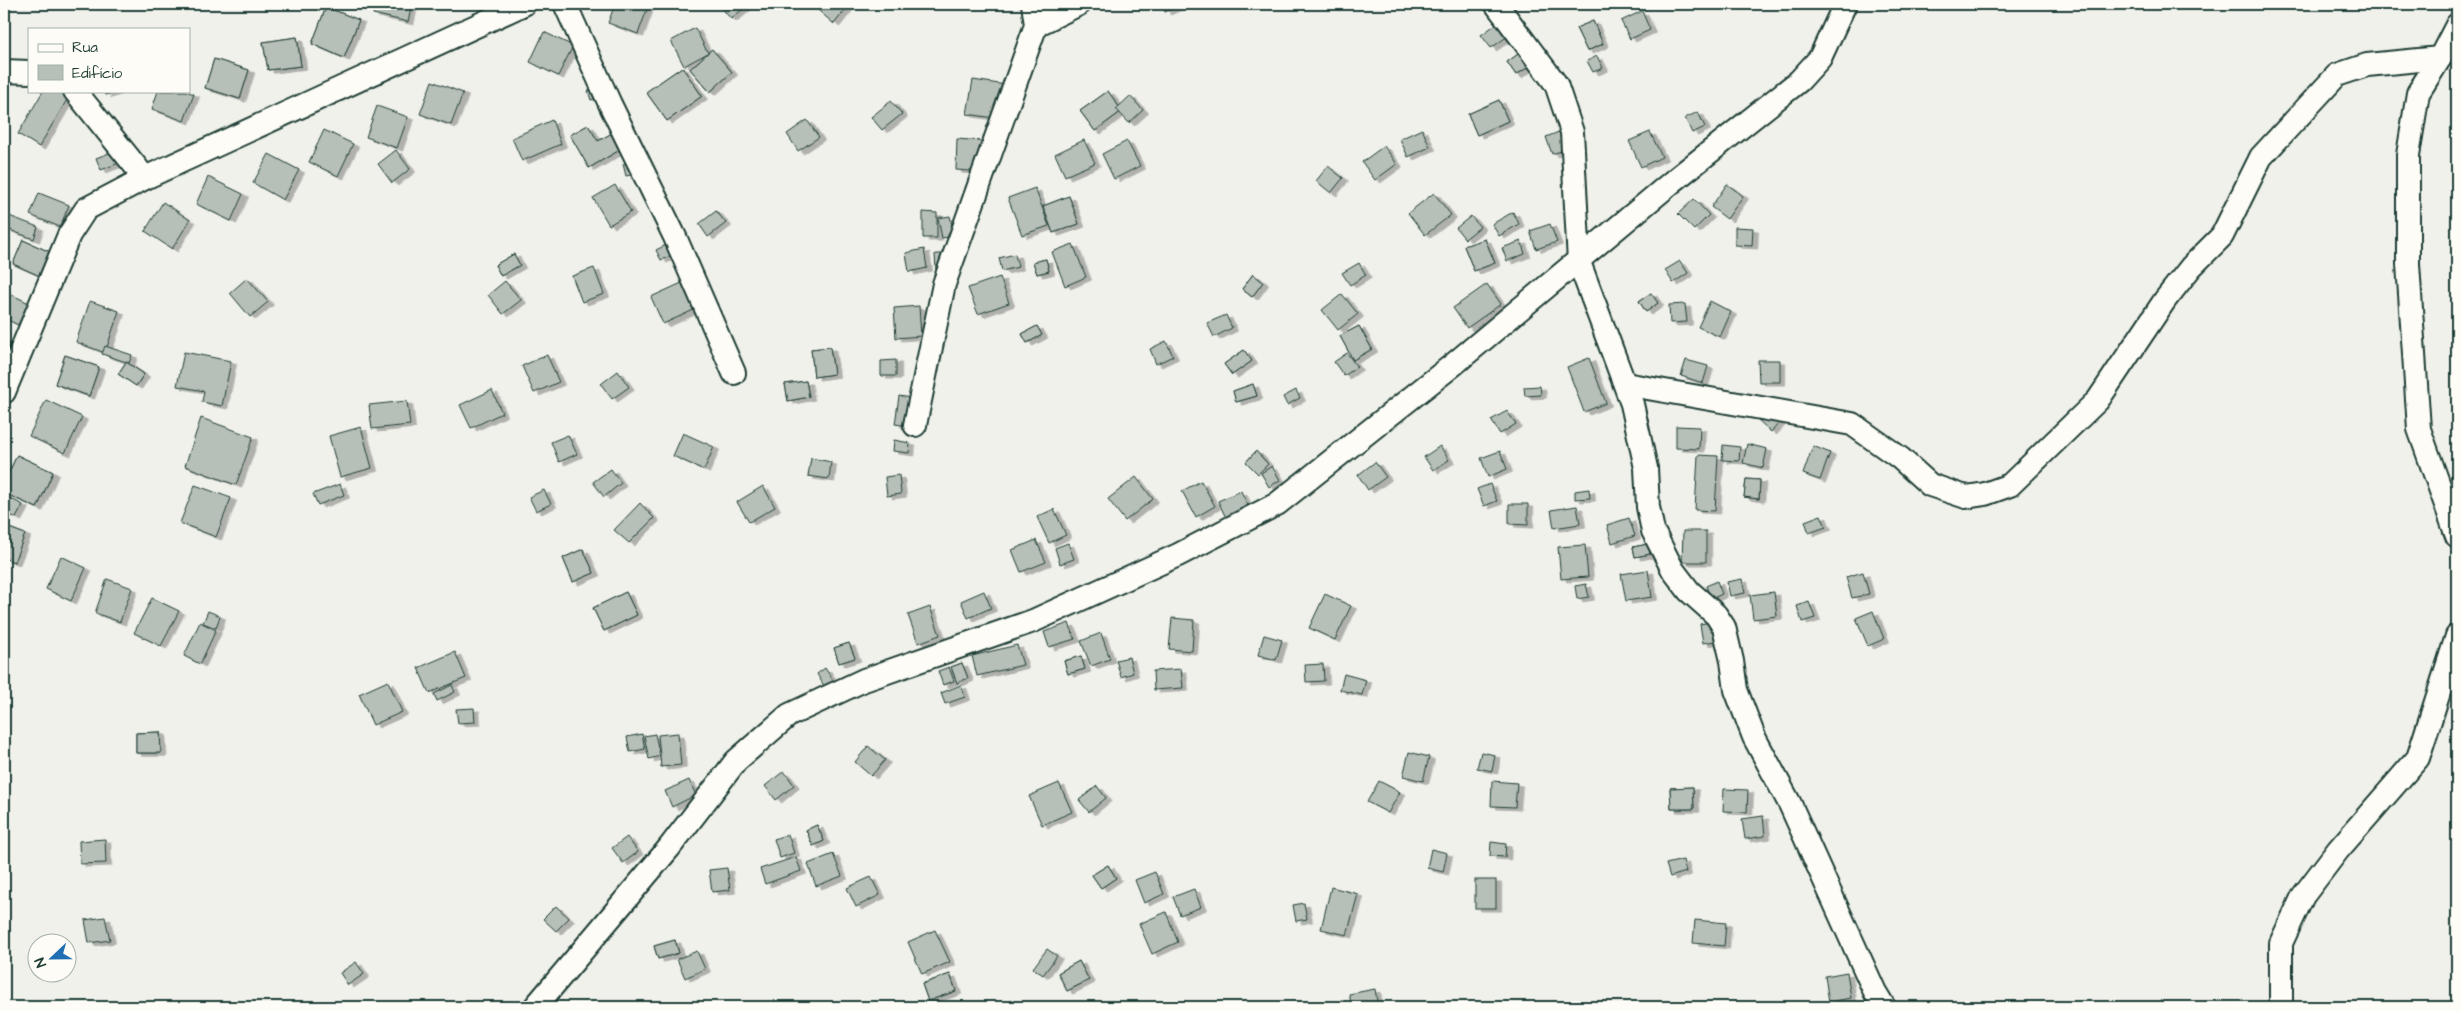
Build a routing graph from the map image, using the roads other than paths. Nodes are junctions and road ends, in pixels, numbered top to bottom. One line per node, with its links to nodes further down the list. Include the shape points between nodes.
1 (524, 4): 10 (street)
2 (565, 4): 12 (street, via 675,237)
3 (1079, 4): 6 (street)
4 (1496, 4): 11 (street, via 1556,84 1572,132)
5 (1845, 4): 11 (street, via 1820,58 1799,81 1672,182)
6 (1034, 15): 15 (street, via 944,284)
7 (2457, 25): 8 (street)
8 (2440, 58): 13 (street, via 2367,64 2337,75 2261,157 2222,236 2191,267 2165,300 2098,400 2010,485 1966,497 1930,485 1900,458 1852,424); 16 (street, via 2418,93 2408,165 2408,264 2419,429)
9 (77, 92): 10 (street)
10 (145, 178): 14 (street, via 86,209 69,235)
11 (1579, 262): 13 (street); 20 (street, via 1277,504 1178,555 1032,621 864,680 789,715 736,761 669,848)
12 (734, 373)
13 (1625, 384): 21 (street, via 1646,468 1653,531 1689,591 1716,615 1724,627 1736,690 1754,737 1790,804)
14 (4, 392)
15 (916, 425)
16 (2436, 480): 17 (street); 18 (street)
17 (2457, 498)
18 (2457, 536)
19 (2457, 636): 22 (street, via 2418,758 2338,850 2303,896 2281,943)
20 (536, 1007)
21 (1884, 1007)
22 (2281, 1007)

